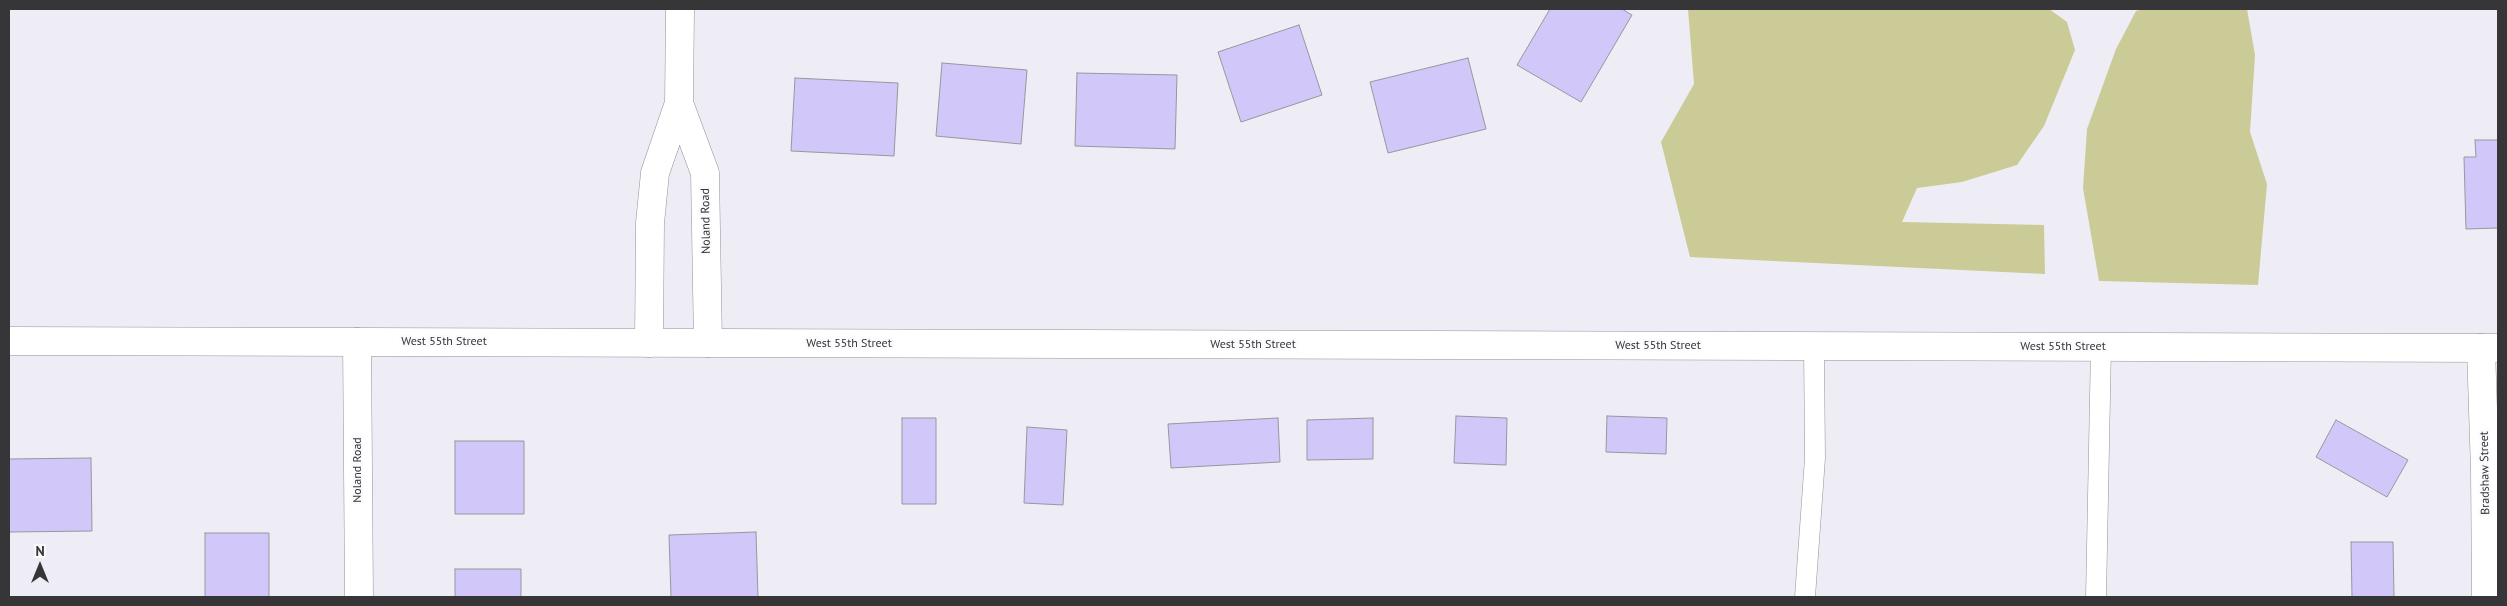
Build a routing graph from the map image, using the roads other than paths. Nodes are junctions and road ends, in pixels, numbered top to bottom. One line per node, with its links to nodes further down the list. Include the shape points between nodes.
1 (680, 9): 2 (street, Noland Road)
2 (679, 103): 5 (street, Noland Road, via 656,172 650,223); 6 (street, Noland Road, via 705,172)
3 (9, 341): 4 (street, West 55th Street)
4 (357, 342): 5 (street, West 55th Street); 10 (street, Noland Road)
5 (649, 343): 6 (street, West 55th Street)
6 (708, 343): 7 (street, West 55th Street)
7 (1814, 347): 8 (street, West 55th Street); 11 (lane, via 1815,458)
8 (2101, 347): 9 (street, West 55th Street); 12 (lane)
9 (2490, 348): 13 (street, Bradshaw Street)
10 (359, 597)
11 (1806, 597)
12 (2096, 597)
13 (2486, 597)

